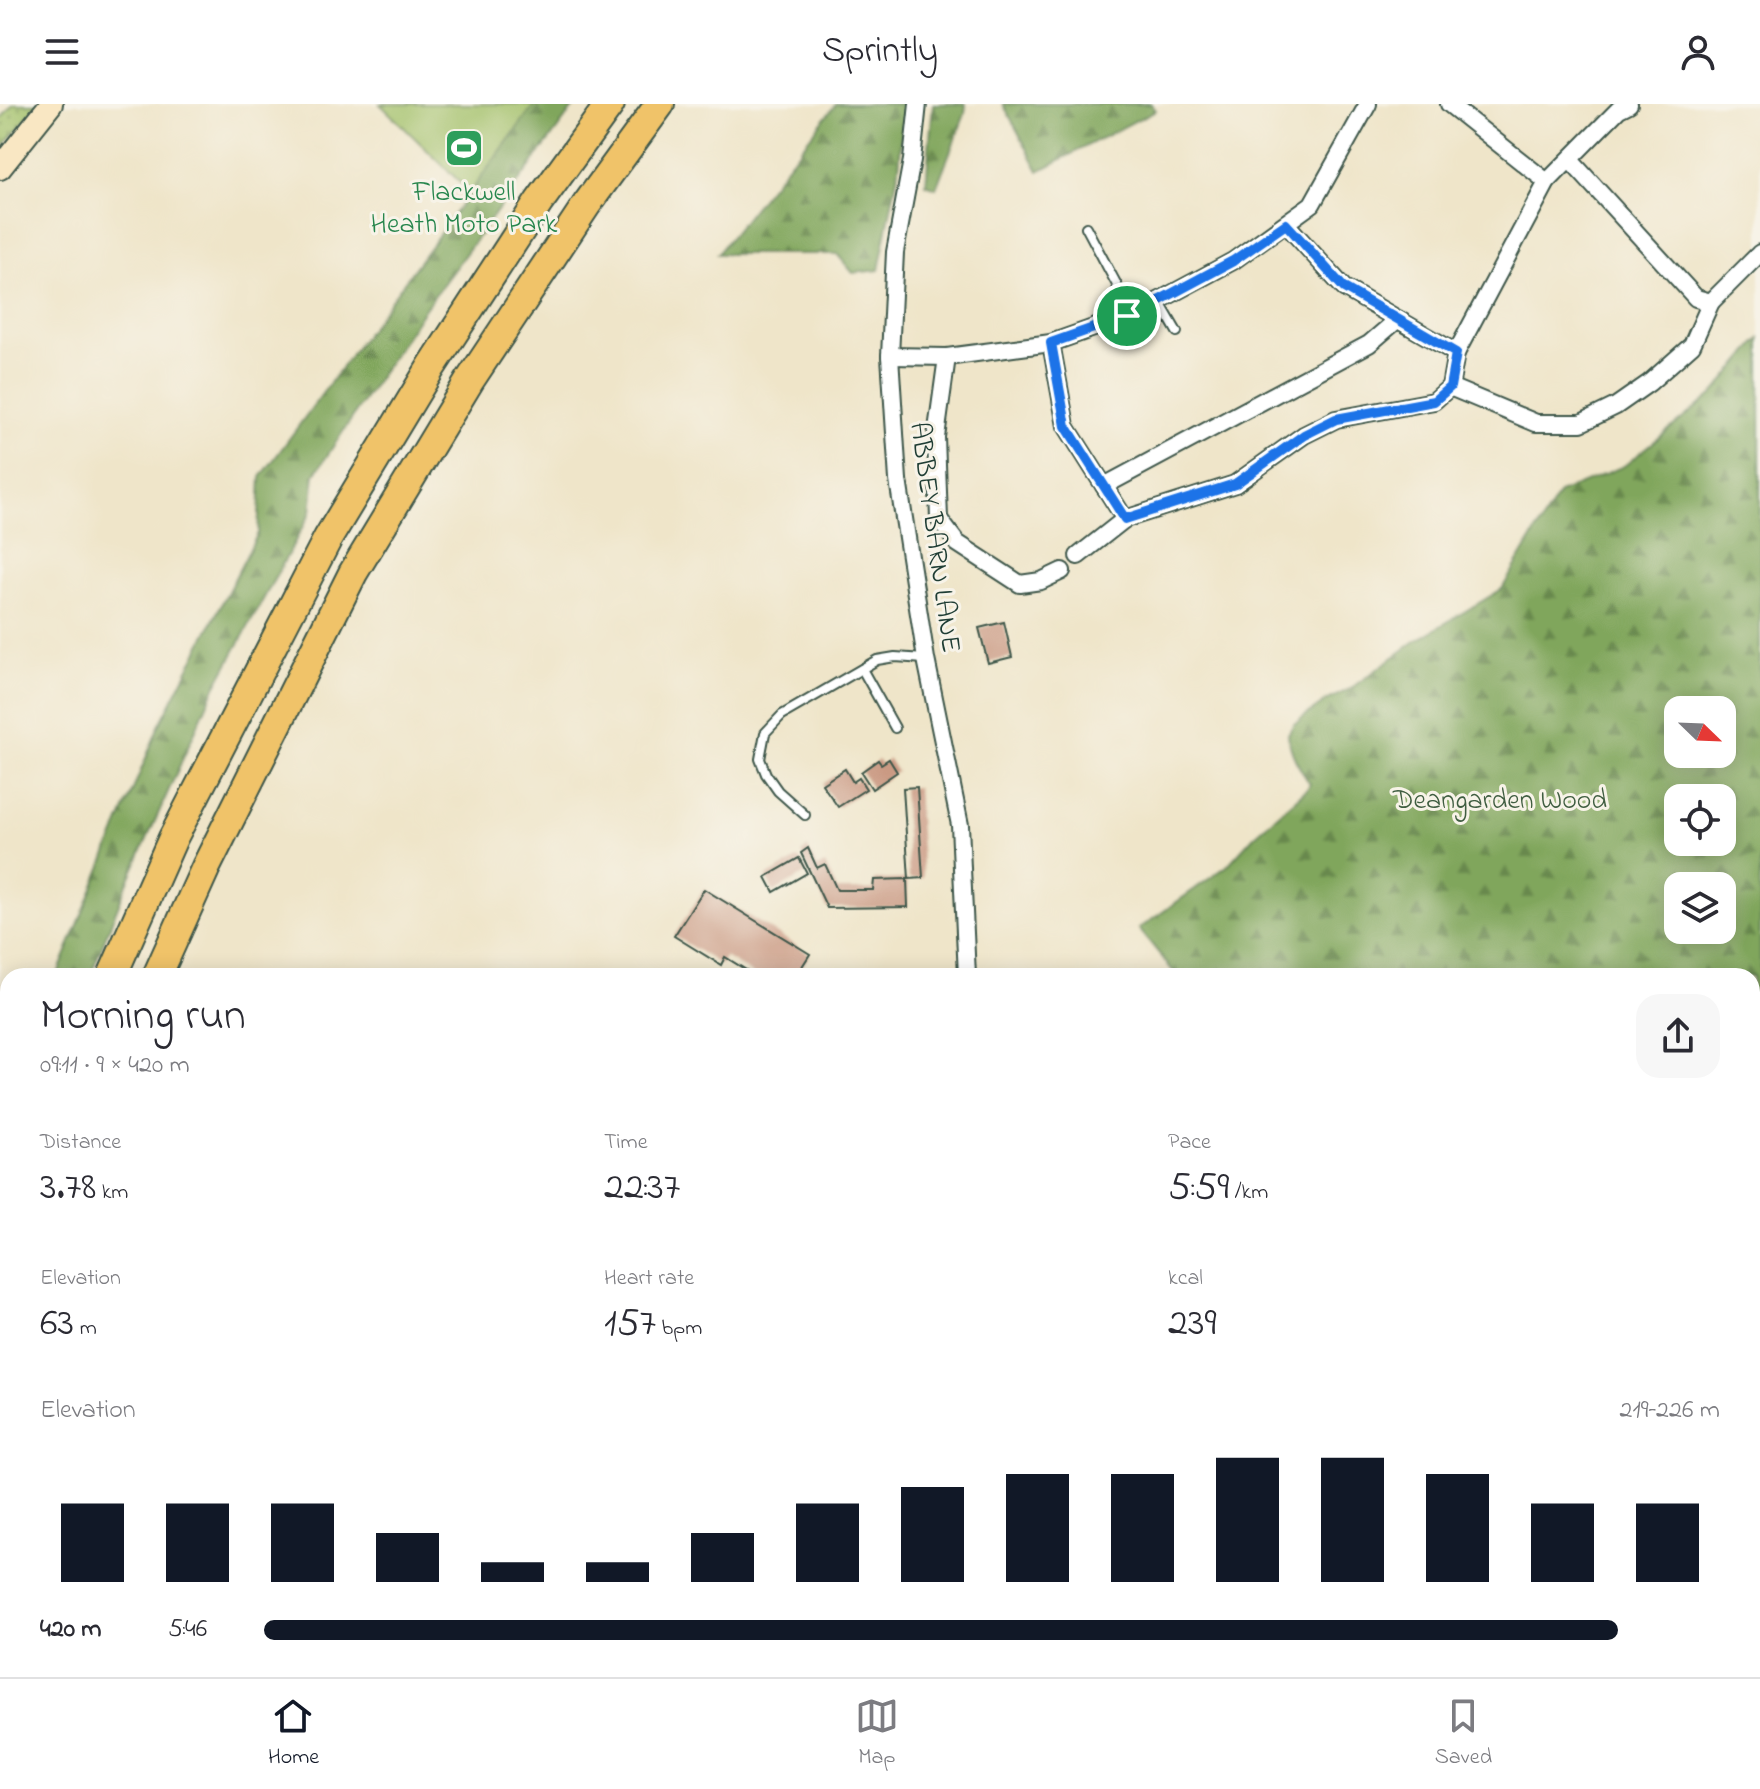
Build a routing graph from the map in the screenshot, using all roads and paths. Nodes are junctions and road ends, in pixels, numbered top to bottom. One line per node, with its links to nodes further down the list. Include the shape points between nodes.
1 (51, 104): 9 (street)
2 (610, 104): 32 (highway, via 432,366 328,538 173,838)
3 (660, 104): 33 (highway, via 470,380 353,573)
4 (918, 104): 21 (street, ABBEY BARN LANE, via 895,252)
5 (1368, 104): 11 (street, via 1312,204)
6 (1449, 104): 10 (street)
7 (1629, 104): 8 (street)
8 (1570, 160): 10 (street); 15 (street, via 1696,298)
9 (0, 168)
10 (1547, 182): 20 (street)
11 (1286, 224): 14 (street, via 1233,261); 17 (street, via 1344,288)
12 (1086, 227): 16 (lane)
13 (1760, 253): 15 (street)
14 (1158, 301): 16 (street); 18 (lane)
15 (1711, 302): 23 (street, via 1692,345 1649,383 1581,423 1536,423)
16 (1127, 316): 19 (street)
17 (1397, 320): 20 (street); 24 (street, via 1369,344)
18 (1177, 332)
19 (1051, 343): 22 (street); 24 (street, via 1066,426)
20 (1456, 353): 23 (street)
21 (890, 356): 22 (street); 28 (street, ABBEY BARN LANE, via 898,480)
22 (947, 357): 27 (street, via 936,437 939,519 957,543 1020,584)
23 (1450, 387): 25 (street, via 1434,401 1336,419 1235,484)
24 (1104, 486): 25 (street)
25 (1125, 519): 26 (street)
26 (1078, 556)
27 (1062, 571)
28 (926, 659): 29 (lane, via 895,657); 34 (street, ABBEY BARN LANE, via 960,825)
29 (862, 669): 30 (lane); 31 (lane, via 782,715 765,733 760,759 766,774)
30 (895, 728)
31 (805, 815)
32 (116, 968)
33 (161, 968)
34 (967, 968)

